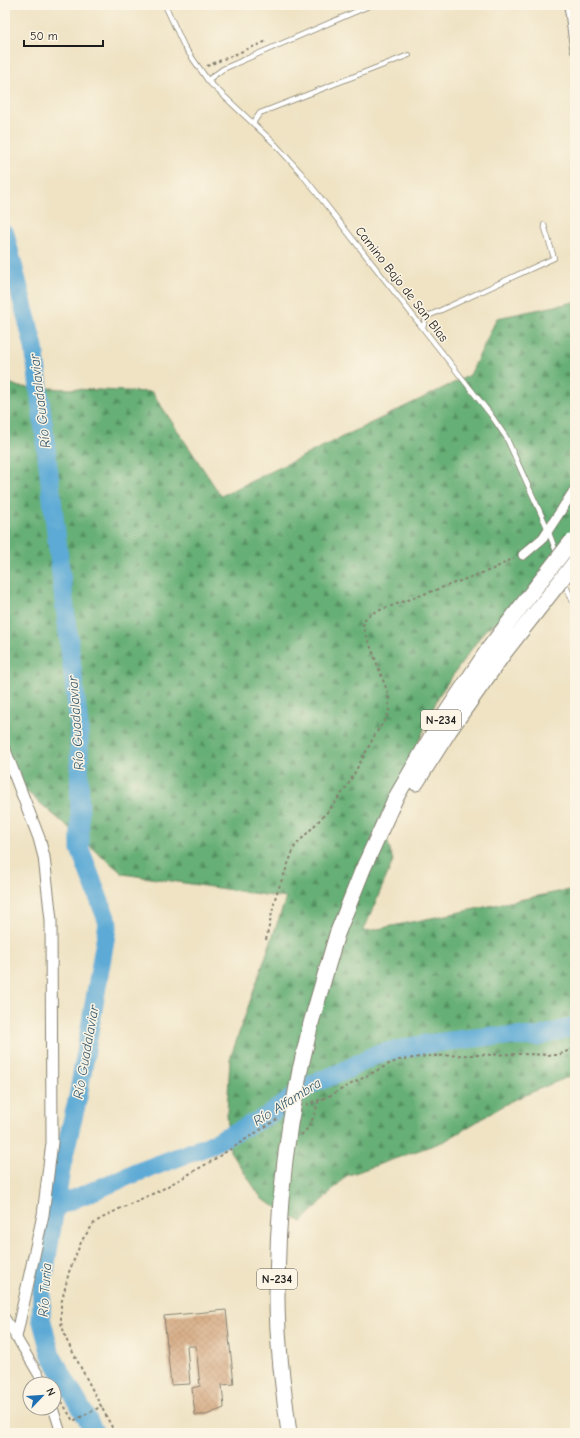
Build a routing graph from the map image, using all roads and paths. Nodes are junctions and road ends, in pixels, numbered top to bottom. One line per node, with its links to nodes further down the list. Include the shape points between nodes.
1 (165, 5): 6 (lane, Camino Bajo de San Blas, via 184,46)
2 (371, 5): 6 (lane, via 223,69)
3 (569, 5): 4 (street)
4 (575, 50)
5 (410, 55): 7 (lane, via 260,113)
6 (208, 80): 7 (lane, Camino Bajo de San Blas)
7 (253, 123): 9 (lane, Camino Bajo de San Blas, via 301,173)
8 (544, 225): 9 (lane, via 554,258 426,317)
9 (423, 328): 11 (lane, Camino Bajo de San Blas, via 506,437)
10 (575, 489): 11 (street)
11 (548, 530): 13 (street, via 543,538); 15 (lane, Camino Bajo de San Blas)
12 (573, 539): 19 (highway, N-234, bridge, via 490,647 438,725 395,799)
13 (523, 554): 20 (path, via 493,569 372,613 365,619 364,626 390,696 389,711 348,784 330,809 295,846 276,895)
14 (575, 562): 19 (highway, N-234, bridge, via 504,653 449,731)
15 (559, 564)
16 (561, 571): 17 (lane)
17 (575, 607)
18 (5, 750): 26 (street, via 39,838 44,857 51,920 52,1142 43,1215)
19 (363, 869): 24 (highway, N-234, bridge, via 337,934 310,1023)
20 (266, 940)
21 (575, 1048): 22 (path, via 558,1054 413,1057 389,1064)
22 (329, 1096): 23 (path); 24 (path, via 318,1102 304,1132 298,1136)
23 (300, 1108)
24 (286, 1126): 29 (path, via 95,1222 82,1240 69,1272 61,1304 60,1323); 33 (highway, N-234, via 278,1230 277,1298 280,1367)
25 (5, 1318): 26 (street)
26 (16, 1336): 27 (street)
27 (39, 1376)
28 (62, 1402): 29 (path, via 73,1421)
29 (102, 1406): 32 (path)
30 (56, 1416): 31 (street)
31 (61, 1433)
32 (115, 1433)
33 (289, 1433)

